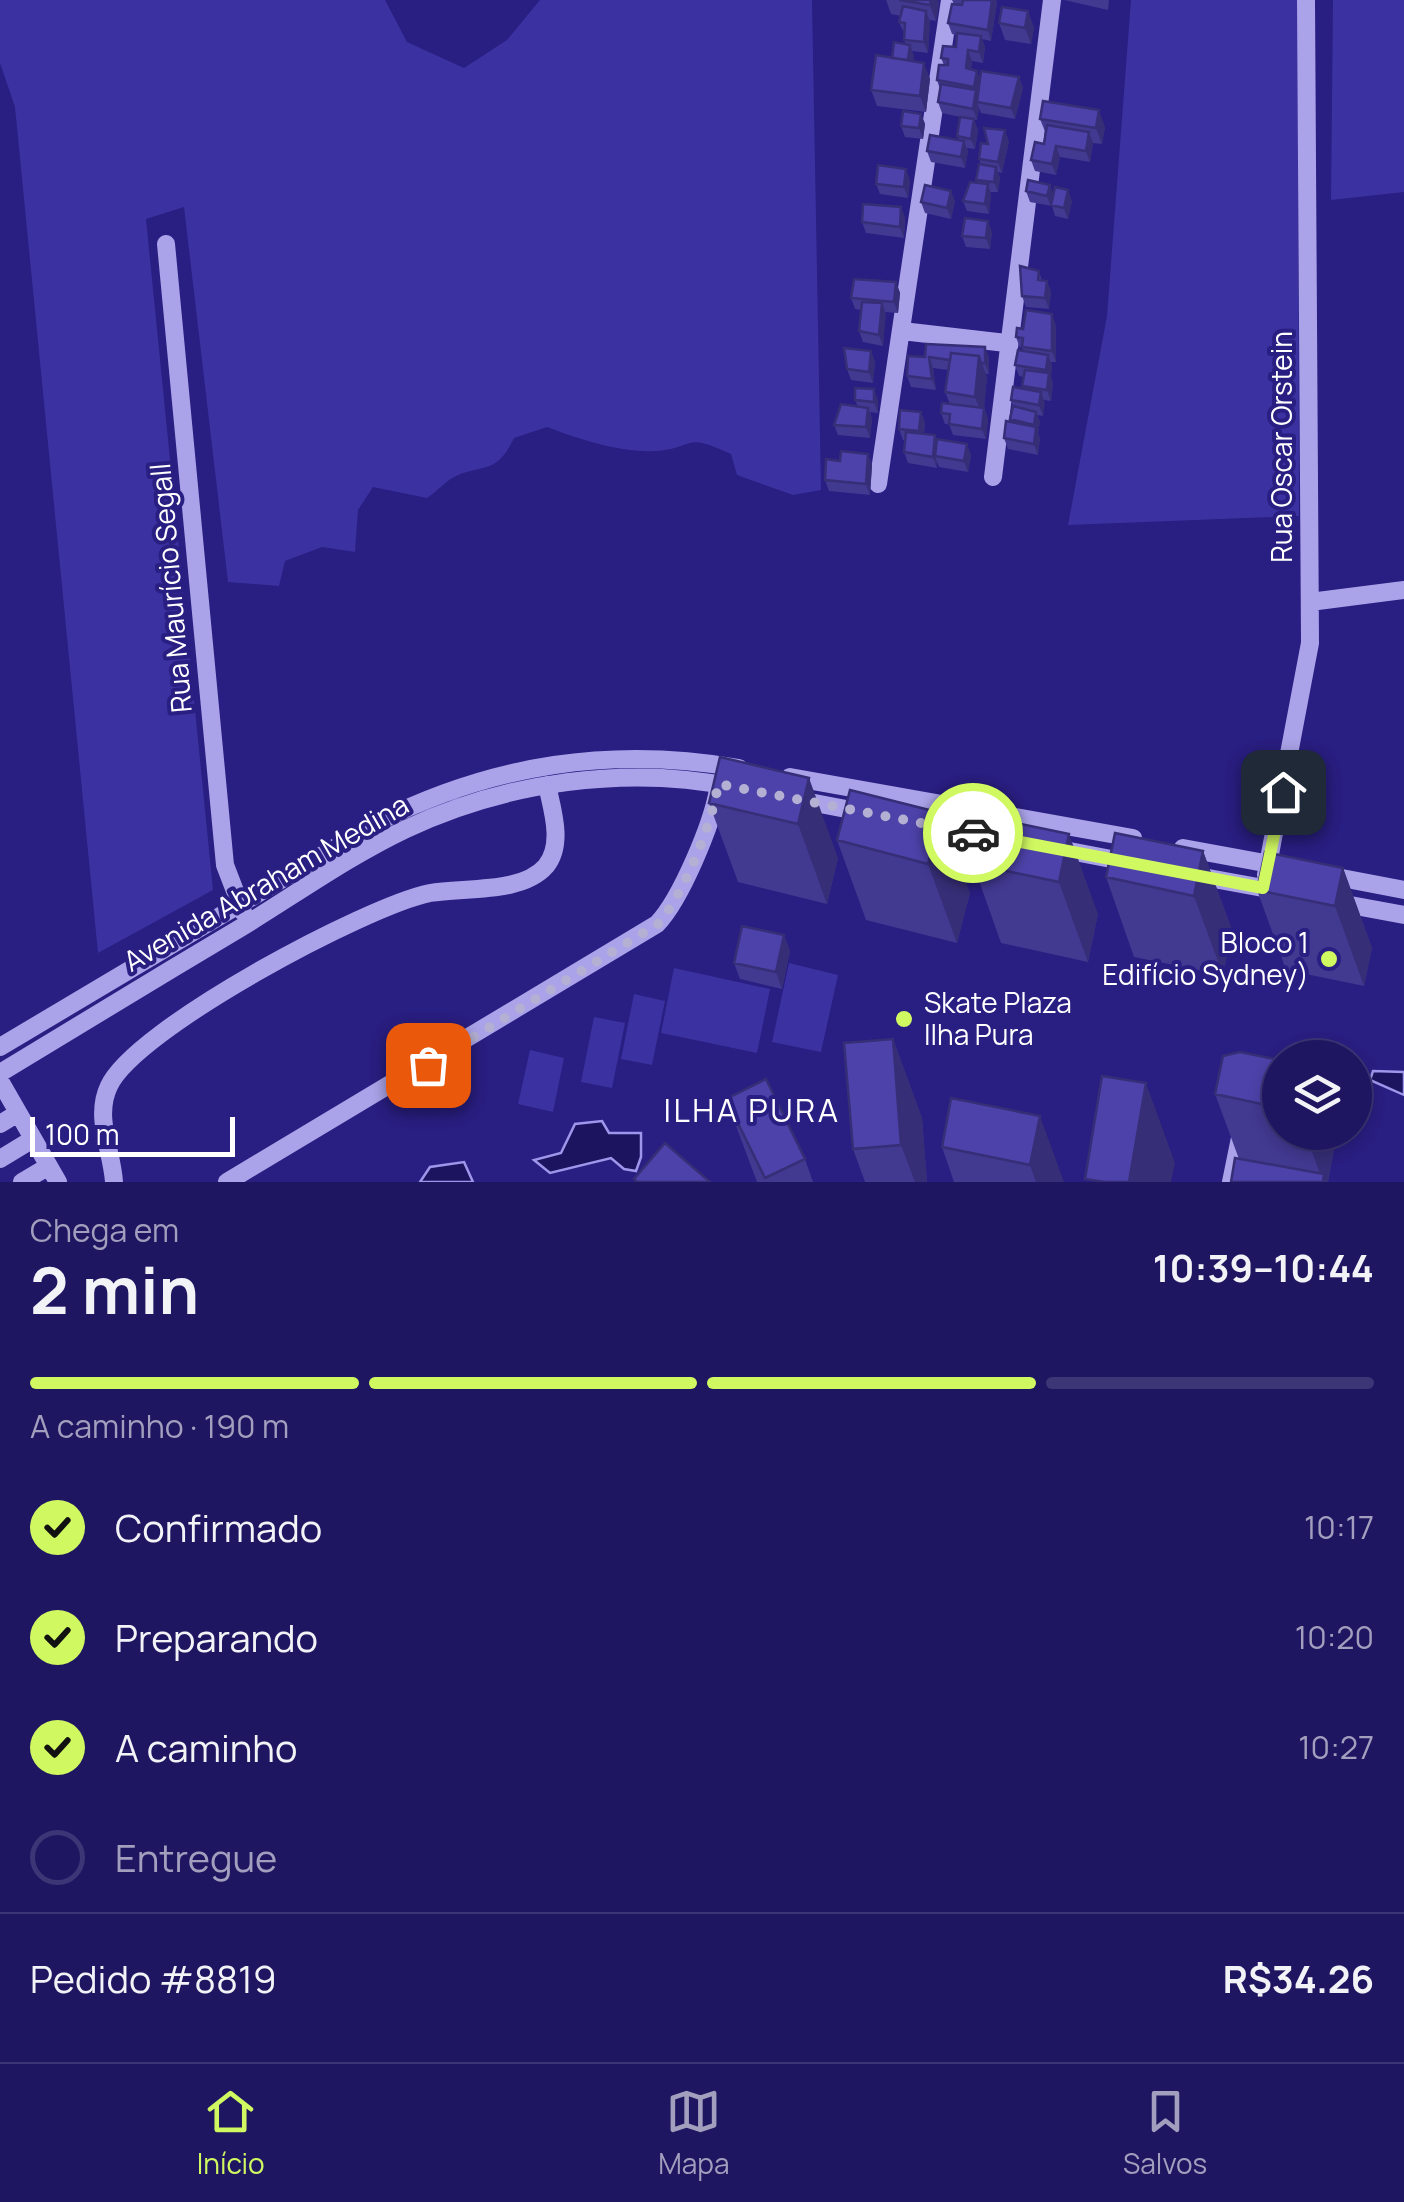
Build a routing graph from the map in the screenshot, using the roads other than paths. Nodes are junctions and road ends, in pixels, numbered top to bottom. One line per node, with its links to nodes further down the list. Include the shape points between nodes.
1 (950, 0): 5 (street)
2 (1052, 0): 6 (street)
3 (1306, 0): 10 (street, Rua Oscar Orstein)
4 (166, 244): 26 (street, Rua Maurício Segall, via 225,865)
5 (902, 331): 6 (street); 8 (street)
6 (1006, 343): 7 (street)
7 (993, 477)
8 (878, 484)
9 (1404, 590): 10 (street)
10 (1310, 602): 23 (street, Rua Oscar Orstein, via 1306,681)
11 (755, 771): 26 (street, Avenida Abraham Medina, via 632,756 519,769 410,806)
12 (775, 774): 14 (street)
13 (718, 784): 15 (street, Avenida Abraham Medina, via 611,778); 17 (street, Avenida Abraham Medina); 40 (street, via 712,814 658,924)
14 (828, 784): 16 (street); 19 (street, via 832,797)
15 (546, 785): 28 (street, Avenida Abraham Medina, via 404,830); 39 (street, via 555,842 534,876 391,904 323,934 122,1064 102,1110)
16 (857, 789): 20 (street, via 848,796); 23 (street)
17 (746, 790)
18 (784, 797): 19 (street)
19 (822, 804): 20 (street)
20 (852, 810): 21 (street)
21 (1012, 840)
22 (1032, 844): 24 (street)
23 (1268, 864): 24 (street, Rua Oscar Orstein); 25 (street)
24 (1263, 888): 27 (street)
25 (1404, 890)
26 (239, 905): 28 (street, Rua Maurício Segall); 29 (street, Avenida Abraham Medina)
27 (1404, 915)
28 (248, 923): 30 (street, Avenida Abraham Medina)
29 (0, 1047)
30 (0, 1073)
31 (0, 1081): 32 (street)
32 (18, 1113): 34 (street); 35 (street)
33 (1244, 1118): 41 (street)
34 (0, 1124)
35 (33, 1139): 36 (street); 37 (street)
36 (0, 1159)
37 (53, 1174): 38 (street)
38 (22, 1182)
39 (114, 1182)
40 (227, 1182)
41 (1232, 1182)

